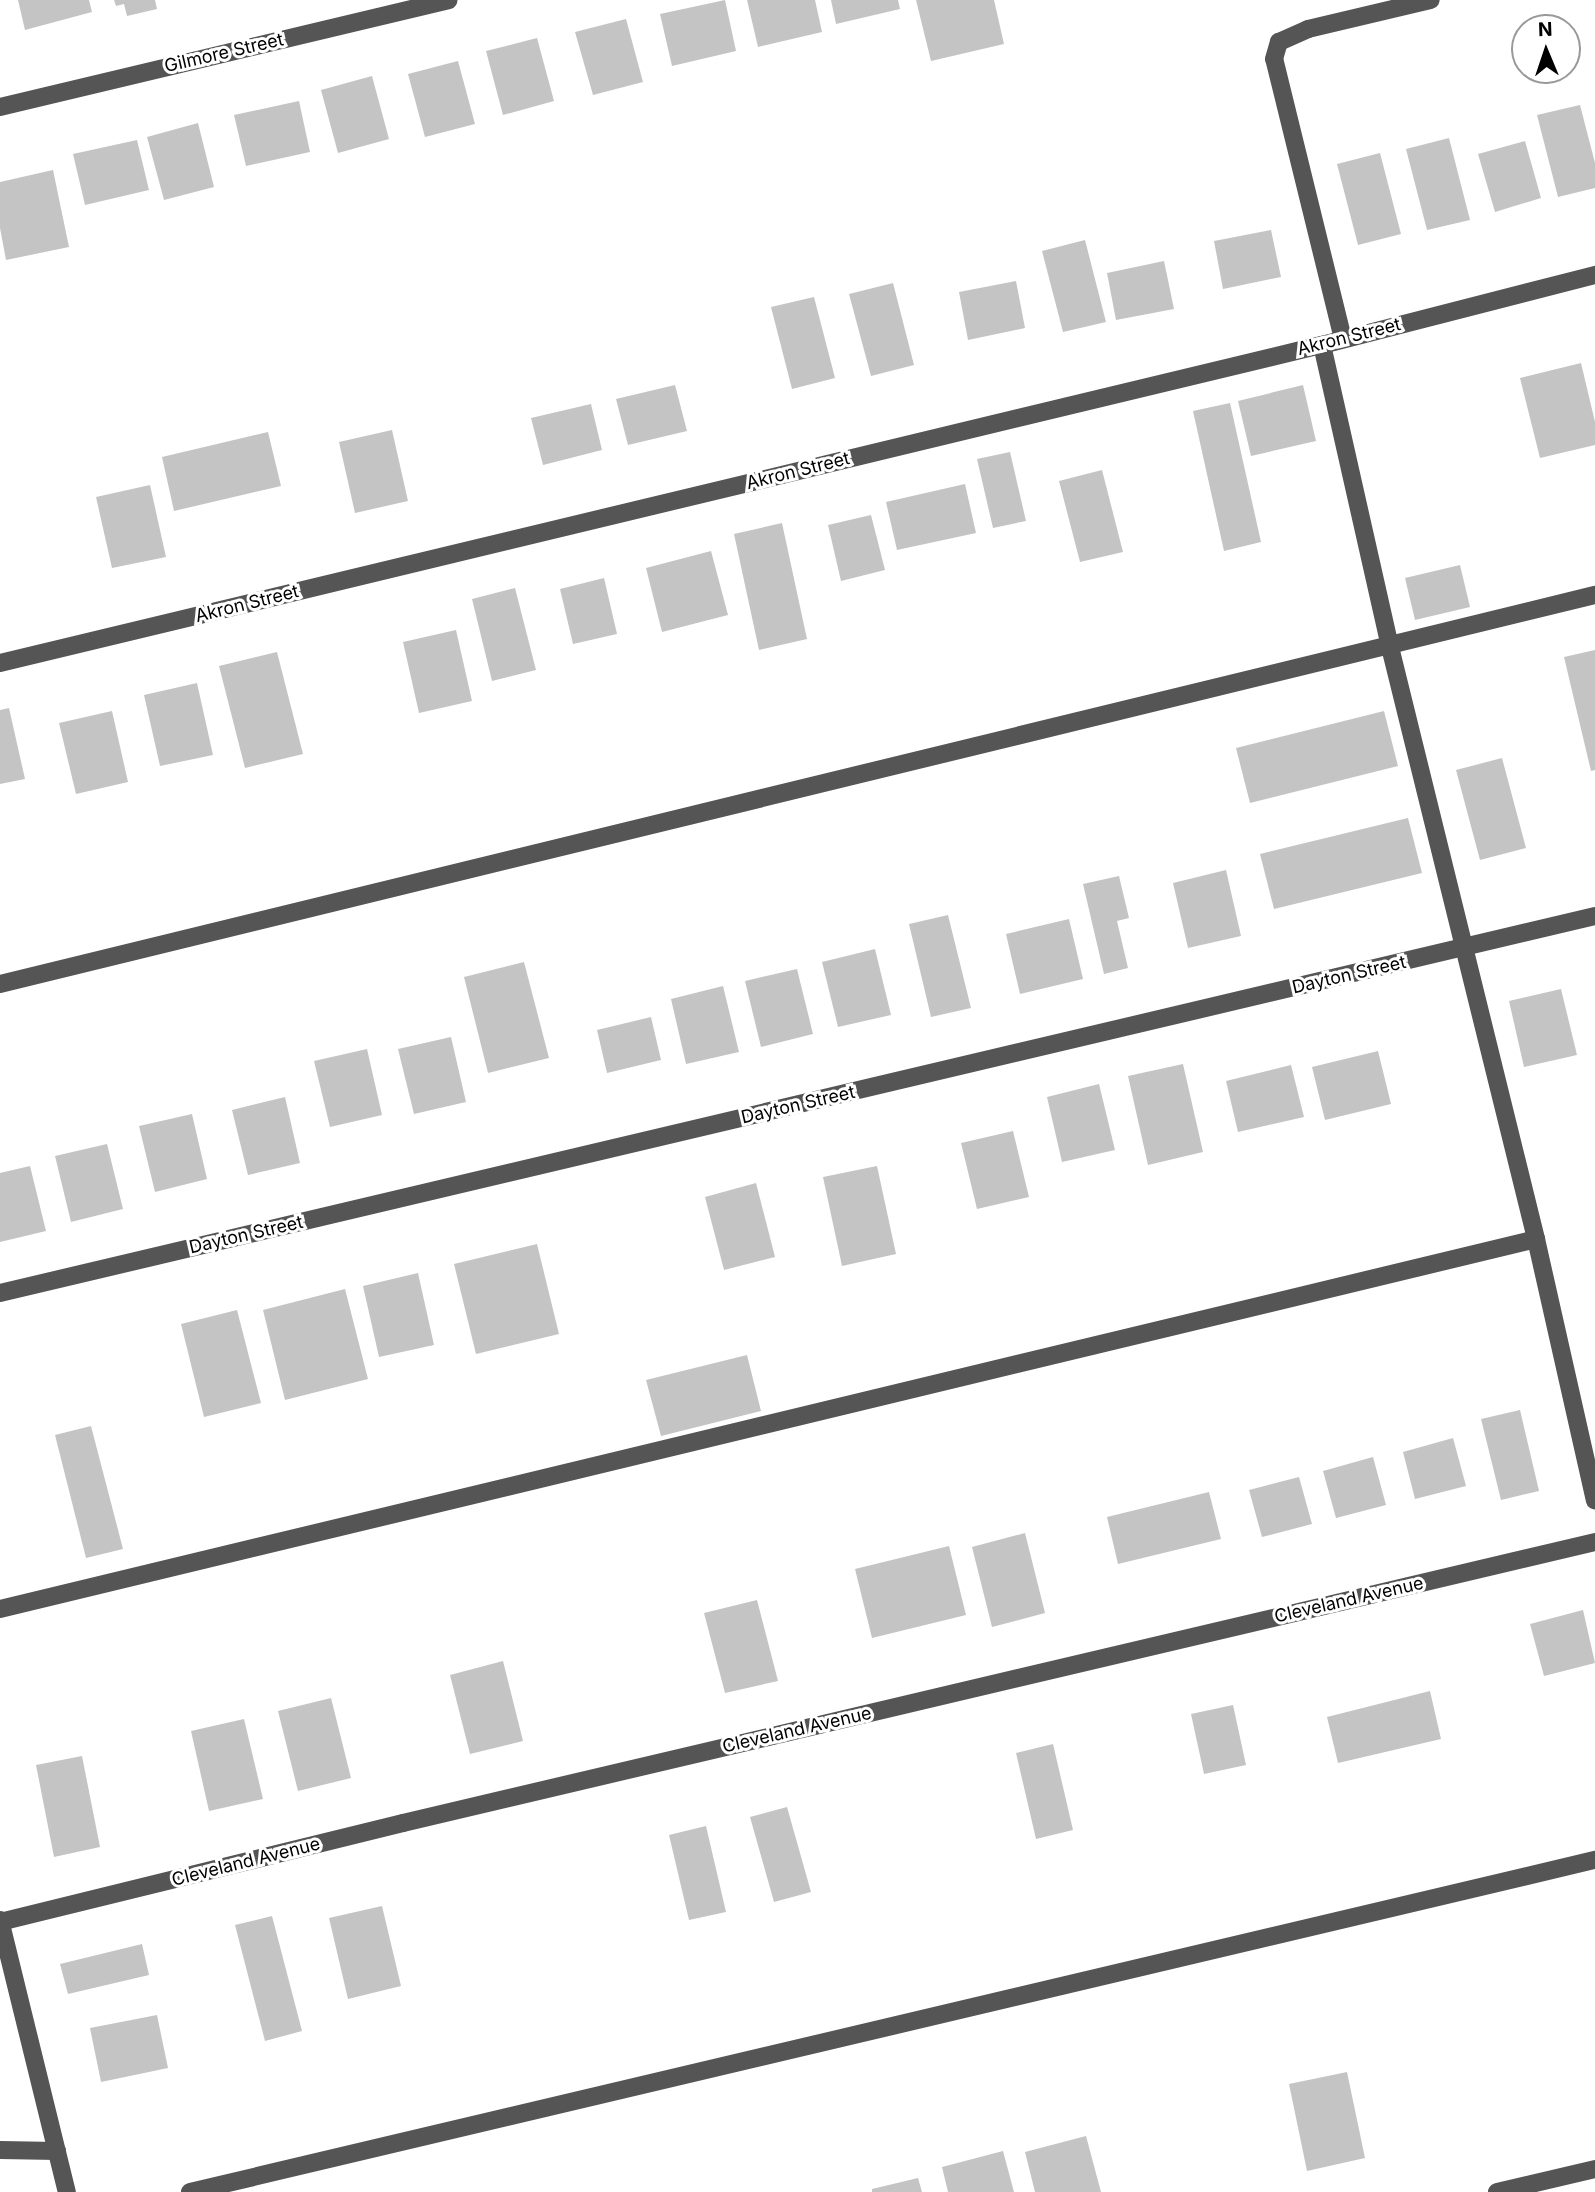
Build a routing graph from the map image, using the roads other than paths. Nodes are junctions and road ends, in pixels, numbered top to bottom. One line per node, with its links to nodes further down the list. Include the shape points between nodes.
1 (448, 0): 3 (street, Gilmore Street)
2 (1431, 0): 5 (street, via 1308,29 1279,43 1275,60)
3 (0, 107)
4 (1595, 275): 5 (street, Akron Street)
5 (1343, 339): 6 (street, Akron Street)
6 (1322, 345): 8 (street); 9 (street, Akron Street)
7 (1595, 595): 8 (street)
8 (1389, 643): 11 (street); 12 (street)
9 (0, 663)
10 (1595, 916): 11 (street, Dayton Street)
11 (1464, 948): 13 (street); 14 (street, Dayton Street)
12 (0, 984)
13 (1536, 1239): 15 (street); 17 (street)
14 (0, 1293)
15 (1595, 1500)
16 (1595, 1542): 19 (street, Cleveland Avenue)
17 (0, 1609)
18 (1595, 1860): 24 (street)
19 (0, 1921): 21 (street)
20 (0, 2150): 21 (street)
21 (57, 2151): 23 (street)
22 (1595, 2169): 25 (street)
23 (66, 2192)
24 (190, 2192)
25 (1497, 2192)

